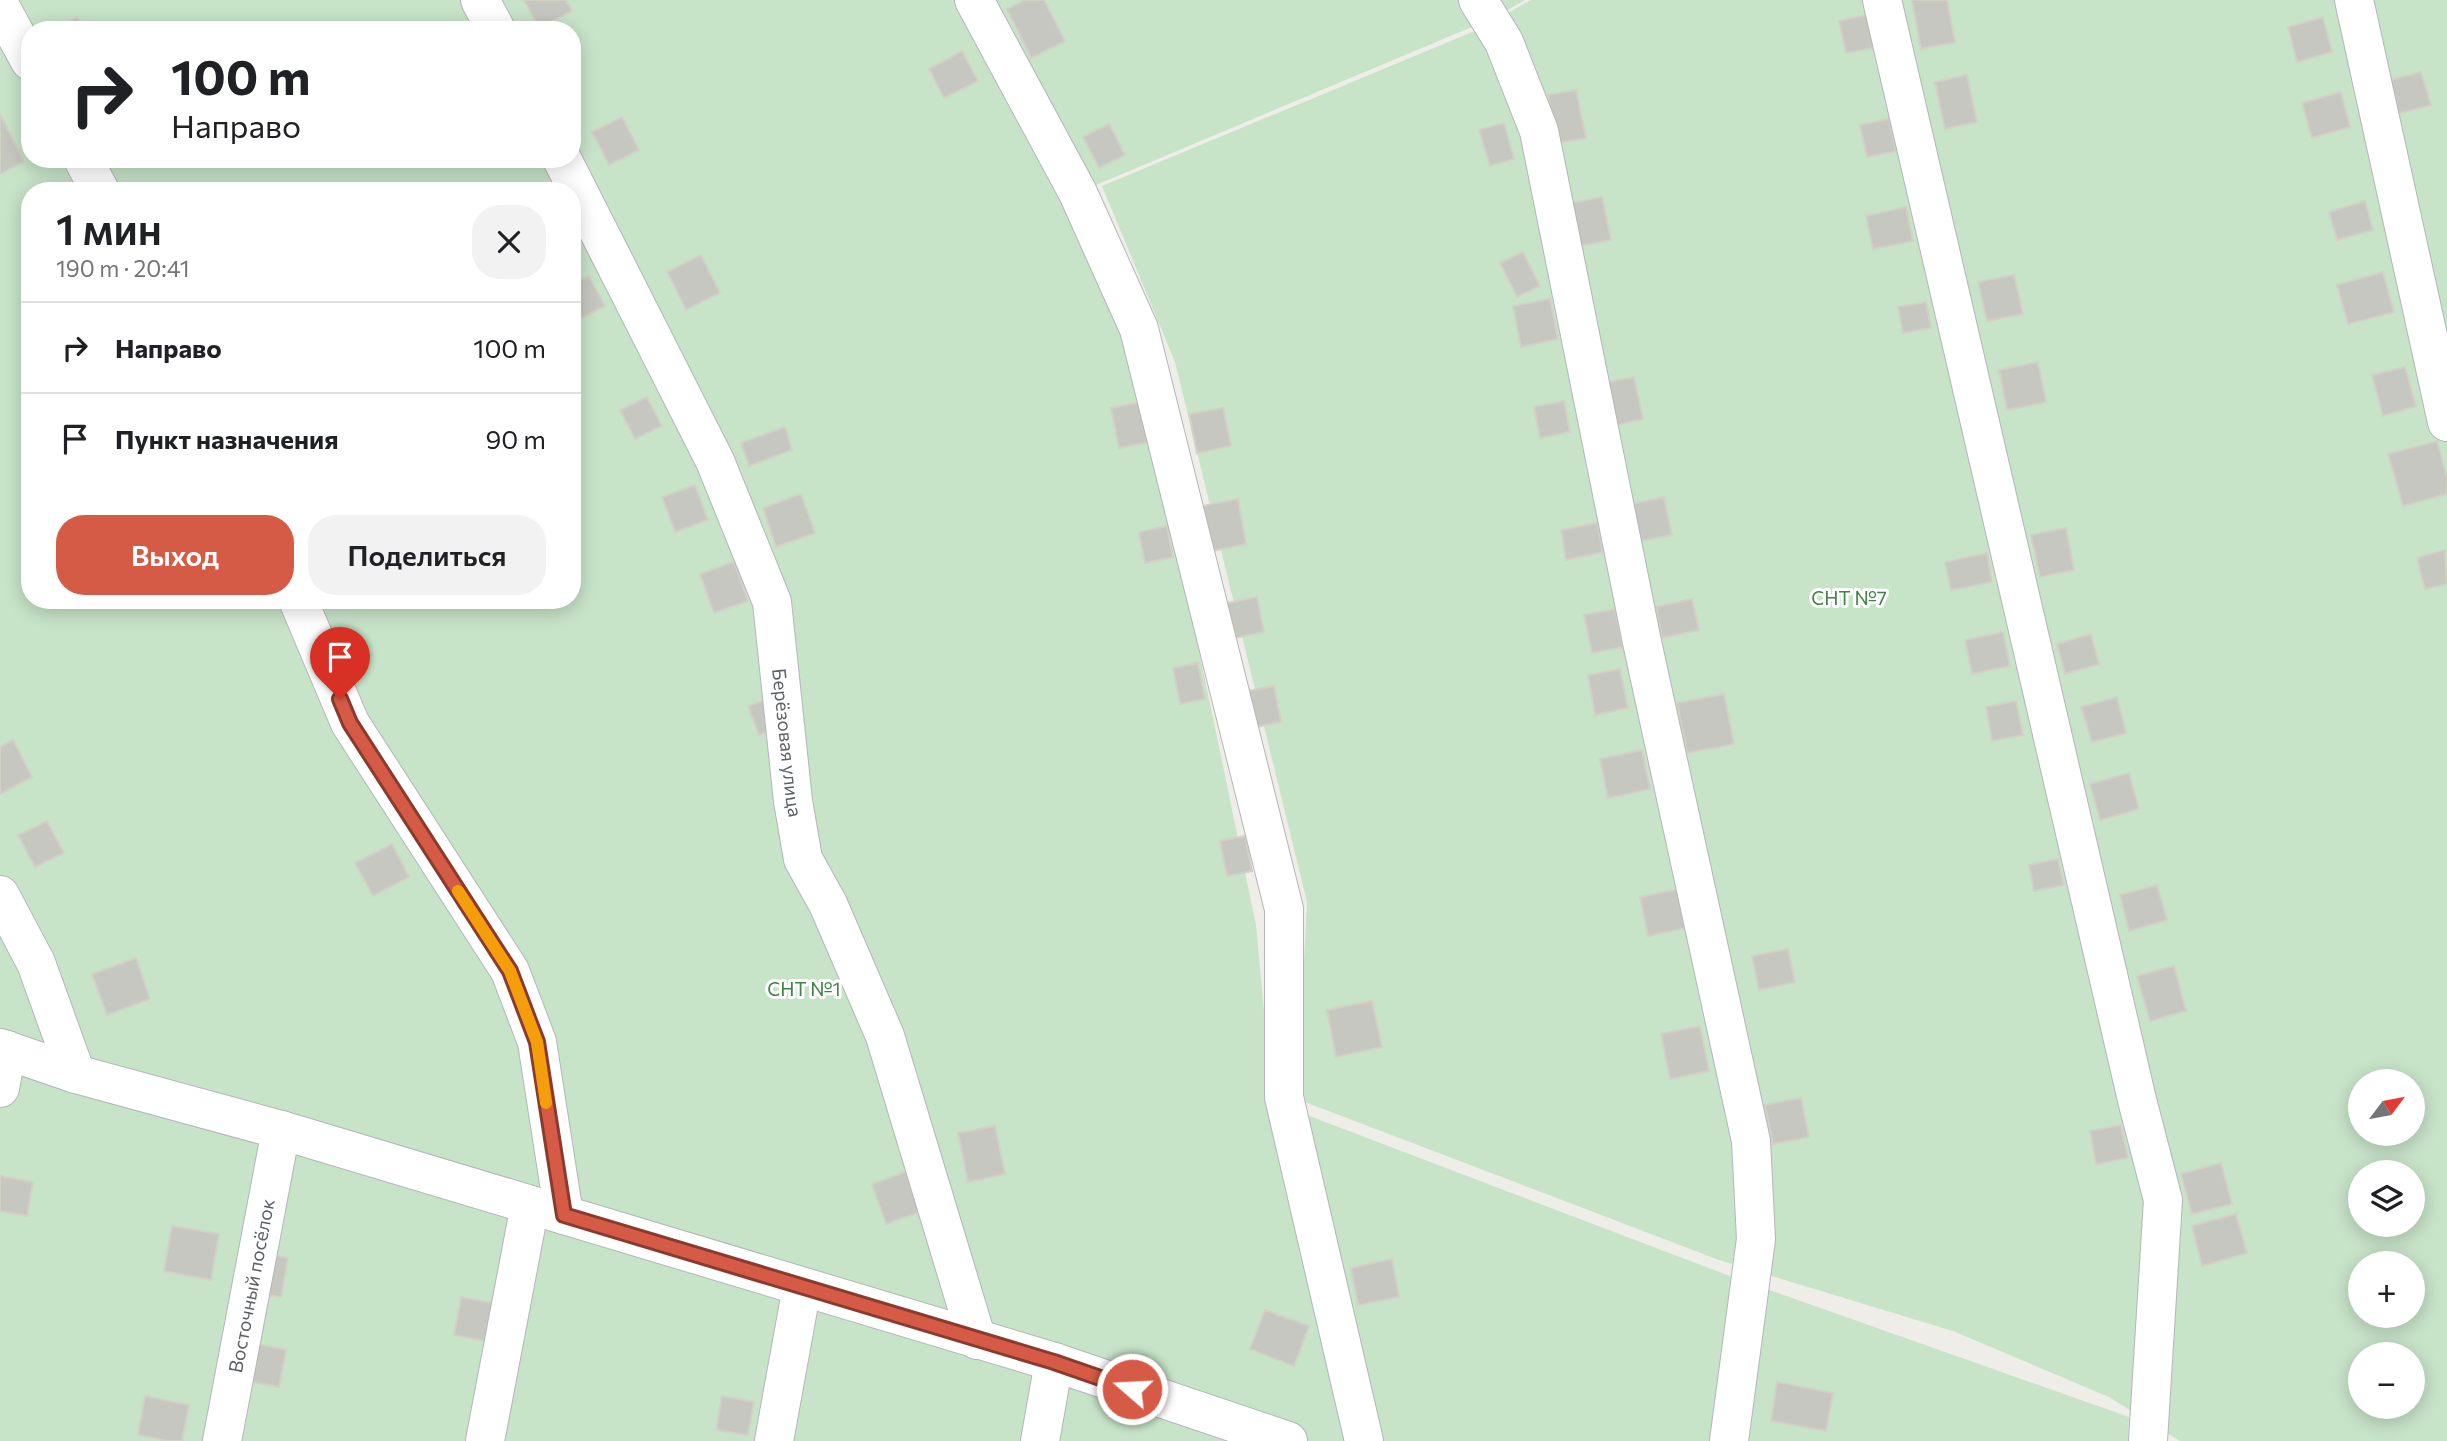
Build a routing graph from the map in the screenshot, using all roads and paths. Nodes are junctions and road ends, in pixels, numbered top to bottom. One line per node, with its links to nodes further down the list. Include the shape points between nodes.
1 (480, 0): 7 (street)
2 (974, 0): 26 (street, via 1078,193 1139,329 1284,909 1284,1097)
3 (1478, 0): 27 (street, via 1504,42 1539,131 1645,655 1751,1141 1756,1239)
4 (1882, 0): 28 (street, via 2163,1200)
5 (2354, 0): 10 (street)
6 (0, 6): 8 (street)
7 (491, 21)
8 (21, 44)
9 (581, 197): 19 (street, Берёзовая улица, via 715,461 772,602 803,859 828,904 885,1036)
10 (2447, 422)
11 (302, 609): 17 (street, via 350,723 510,971 537,1042)
12 (0, 895): 14 (street, via 36,963)
13 (4, 1049): 14 (street); 15 (street)
14 (76, 1074): 16 (street)
15 (0, 1088)
16 (281, 1130): 17 (street); 21 (street, Восточный посёлок)
17 (547, 1210): 18 (street); 22 (street)
18 (802, 1287): 19 (street); 23 (street)
19 (977, 1340): 20 (street)
20 (1054, 1362): 24 (street); 25 (street)
21 (222, 1441)
22 (485, 1441)
23 (774, 1441)
24 (1040, 1441)
25 (1288, 1441)
26 (1364, 1441)
27 (1729, 1441)
28 (2148, 1441)

